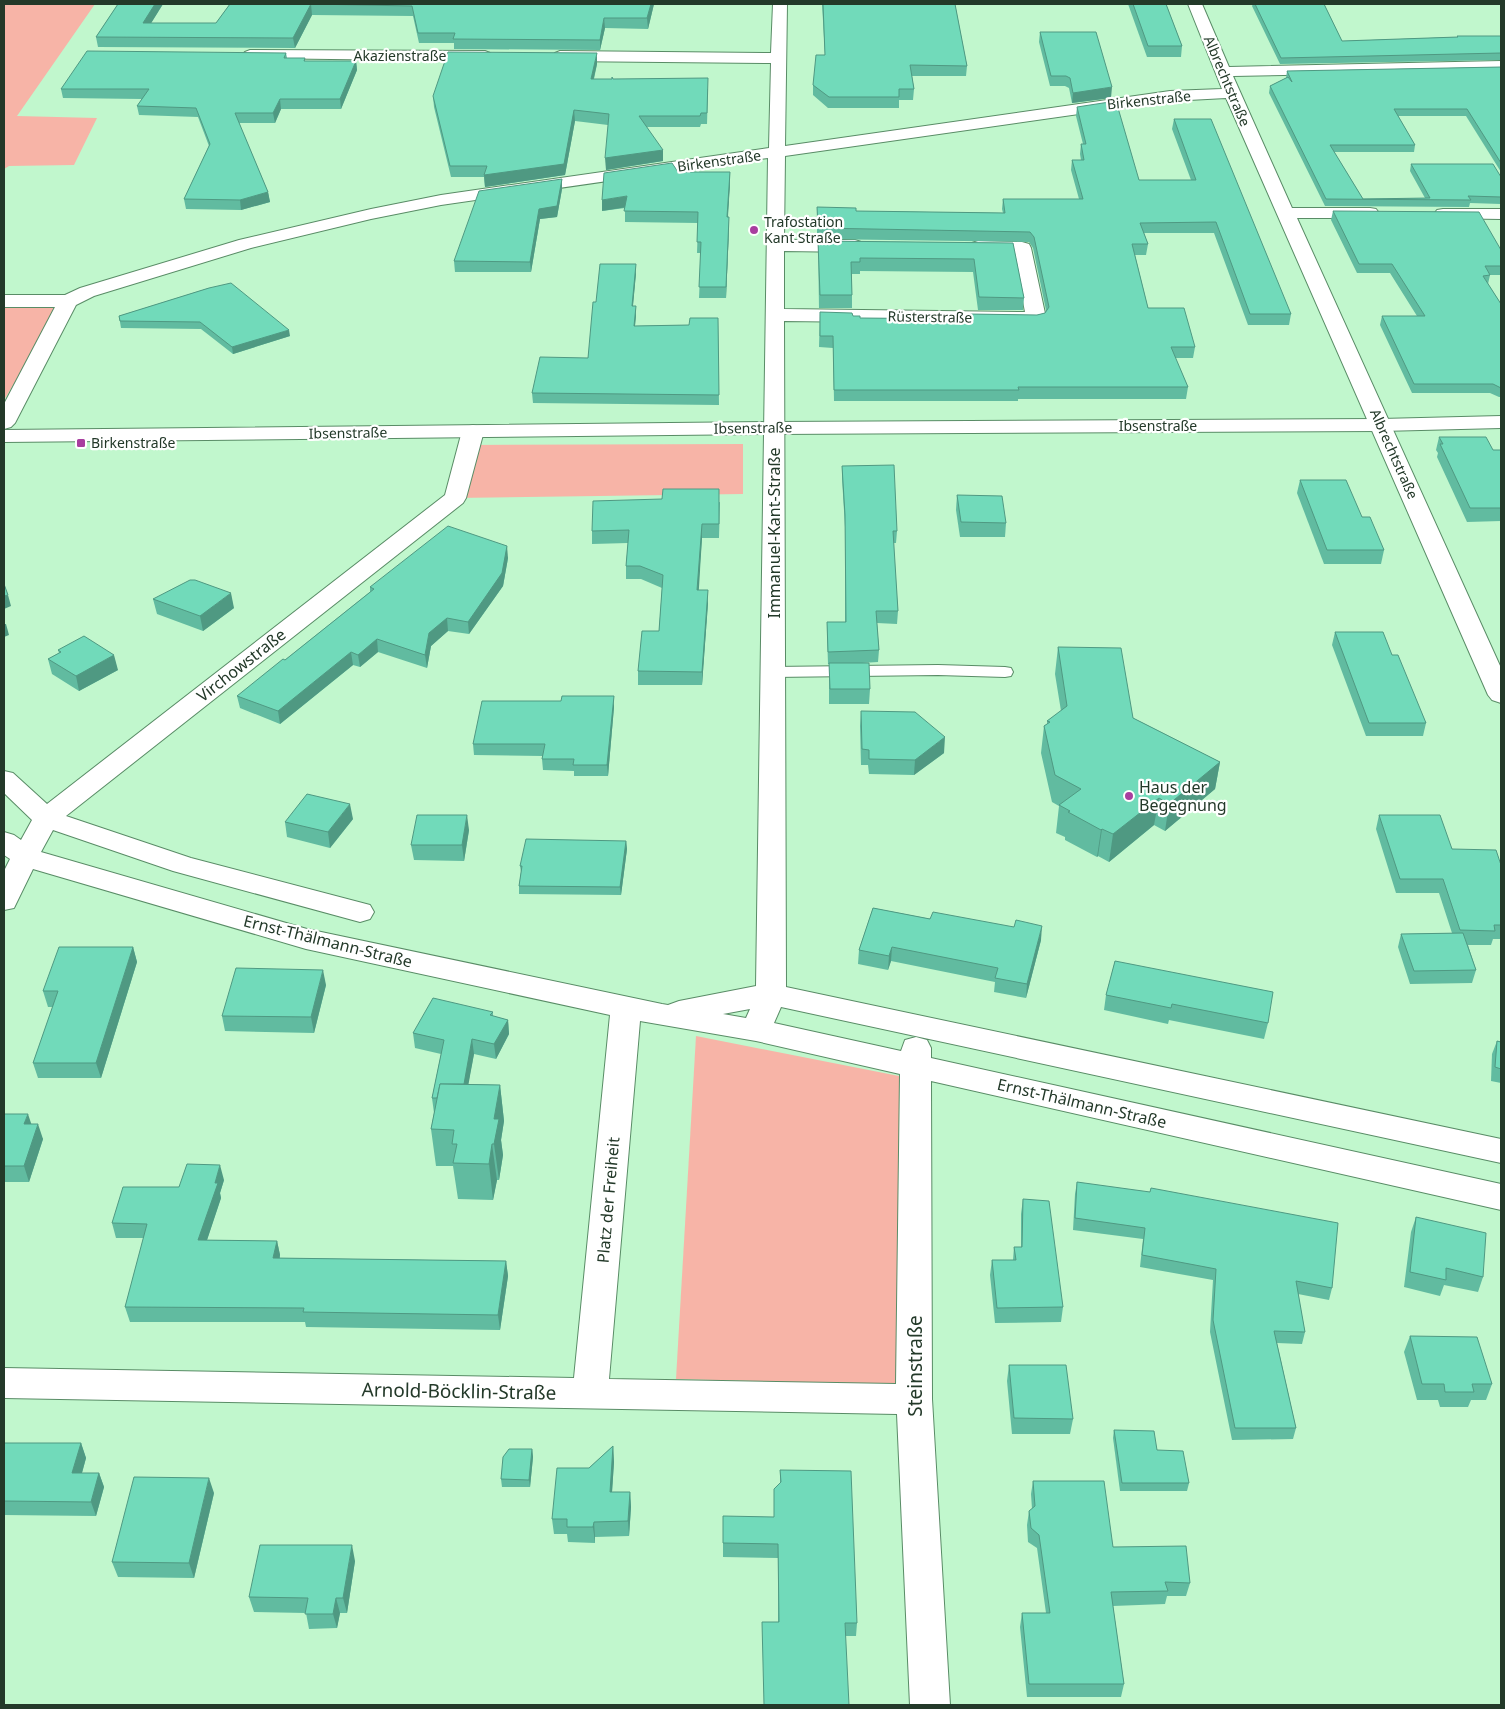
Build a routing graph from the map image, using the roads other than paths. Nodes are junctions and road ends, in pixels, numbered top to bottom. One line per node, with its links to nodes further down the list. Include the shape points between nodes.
1 (780, 4): 6 (street, Immanuel-Kant-Straße)
2 (1195, 4): 8 (street, Albrechtstraße)
3 (237, 55): 4 (street, Akazienstraße)
4 (501, 56)
5 (540, 56): 6 (street)
6 (779, 58): 10 (street, Immanuel-Kant-Straße)
7 (1501, 66): 8 (street)
8 (1222, 72): 9 (street, Albrechtstraße)
9 (1232, 94): 10 (street, Birkenstraße, via 1170,96); 11 (street, Albrechtstraße)
10 (776, 153): 15 (street, Immanuel-Kant-Straße); 19 (street, Birkenstraße, via 451,199 371,214 245,244 87,292)
11 (1285, 212): 12 (street); 23 (street, Albrechtstraße)
12 (1386, 213)
13 (1425, 214): 14 (street)
14 (1501, 214)
15 (775, 245): 16 (street); 20 (street, Immanuel-Kant-Straße)
16 (874, 246)
17 (962, 247): 20 (street, Rüsterstraße, via 1022,248 1036,318)
18 (4, 301): 19 (street, Birkenstraße)
19 (68, 301): 22 (street)
20 (775, 315): 24 (street, Immanuel-Kant-Straße)
21 (1501, 422): 23 (street, Ibsenstraße)
22 (4, 423)
23 (1381, 425): 24 (street, Ibsenstraße); 29 (street, Albrechtstraße)
24 (774, 428): 25 (street, Ibsenstraße); 27 (street, Immanuel-Kant-Straße)
25 (473, 431): 26 (street, Ibsenstraße); 31 (street, Virchowstraße, via 455,498)
26 (4, 436)
27 (773, 672): 28 (lane); 35 (street, Immanuel-Kant-Straße)
28 (1005, 672)
29 (1501, 696)
30 (4, 779): 31 (street)
31 (46, 818): 32 (street, Virchowstraße); 34 (street, via 183,865)
32 (14, 849): 33 (street, Virchowstraße); 36 (street, Ernst-Thälmann-Straße, via 306,939)
33 (4, 901)
34 (360, 912)
35 (771, 994): 37 (street, Ernst-Thälmann-Straße); 38 (street, Ernst-Thälmann-Straße); 39 (street, Immanuel-Kant-Straße)
36 (626, 1007): 37 (street, Ernst-Thälmann-Straße); 44 (street, Platz der Freiheit)
37 (662, 1015): 39 (street, Ernst-Thälmann-Straße)
38 (917, 1026): 40 (street, Steinstraße); 41 (street, Ernst-Thälmann-Straße)
39 (756, 1030): 40 (street, Ernst-Thälmann-Straße)
40 (916, 1066): 42 (street, Ernst-Thälmann-Straße); 45 (street, Steinstraße)
41 (1501, 1151)
42 (1501, 1197)
43 (4, 1383): 44 (street, Arnold-Böcklin-Straße)
44 (590, 1394): 45 (street, Arnold-Böcklin-Straße)
45 (914, 1399): 46 (street, Steinstraße)
46 (930, 1705)

